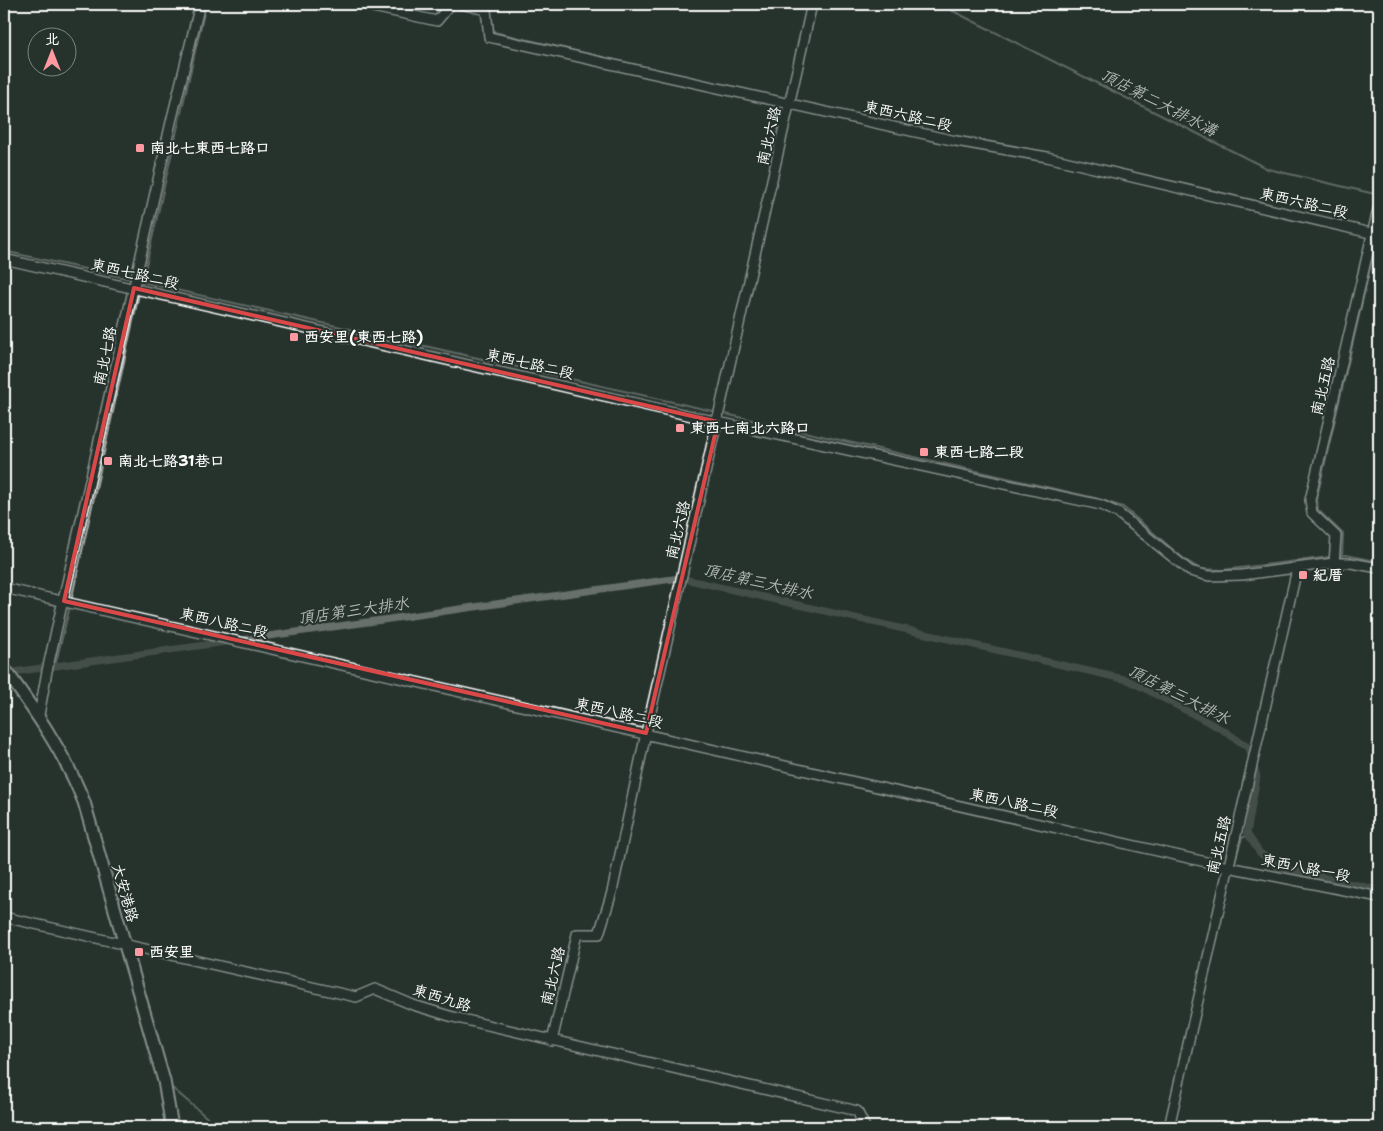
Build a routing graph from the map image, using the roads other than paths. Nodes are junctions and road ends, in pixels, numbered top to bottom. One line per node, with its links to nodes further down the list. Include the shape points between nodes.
1 (200, 4): 10 (street, 南北七路)
2 (359, 4): 3 (street, via 436,21)
3 (451, 4)
4 (461, 4): 6 (street, 東西六路二段, via 486,10 489,37)
5 (812, 4): 6 (street, 南北六路)
6 (790, 103): 8 (street, 東西六路二段, via 956,141 1047,157); 11 (street, 南北六路)
7 (1379, 205): 8 (street, 南北五路)
8 (1376, 234): 12 (street, 南北五路, via 1310,500 1312,513 1336,536)
9 (4, 259): 10 (street, 東西七路二段)
10 (134, 288): 11 (street, 東西七路二段); 16 (street, 南北七路)
11 (718, 422): 13 (street, 東西七路二段, via 1100,505 1118,513 1190,571 1209,576); 19 (street, 南北六路)
12 (1334, 563): 13 (street, 東西七路二段); 14 (street, 東西七路二段)
13 (1297, 568): 20 (street, 南北五路)
14 (1379, 568)
15 (4, 588): 16 (street, 東西八路二段)
16 (64, 601): 18 (street, 南北七路); 19 (street, 東西八路二段)
17 (4, 668): 18 (main road, 大安港路)
18 (39, 715): 23 (main road, 大安港路, via 71,769 84,802)
19 (646, 733): 20 (street, 東西八路二段); 24 (street, 南北六路, via 612,892 599,934 577,934)
20 (1228, 867): 21 (street, 東西八路一段); 29 (street, 南北五路)
21 (1379, 897)
22 (4, 917): 23 (street, 東西九路)
23 (124, 943): 24 (street, 東西九路, via 356,997 375,989 453,1018); 25 (main road, 大安港路, via 164,1081)
24 (552, 1041): 26 (street, 東西九路, via 849,1108 857,1111)
25 (172, 1127)
26 (865, 1127)
27 (908, 1127): 28 (street)
28 (933, 1127)
29 (1169, 1127)

